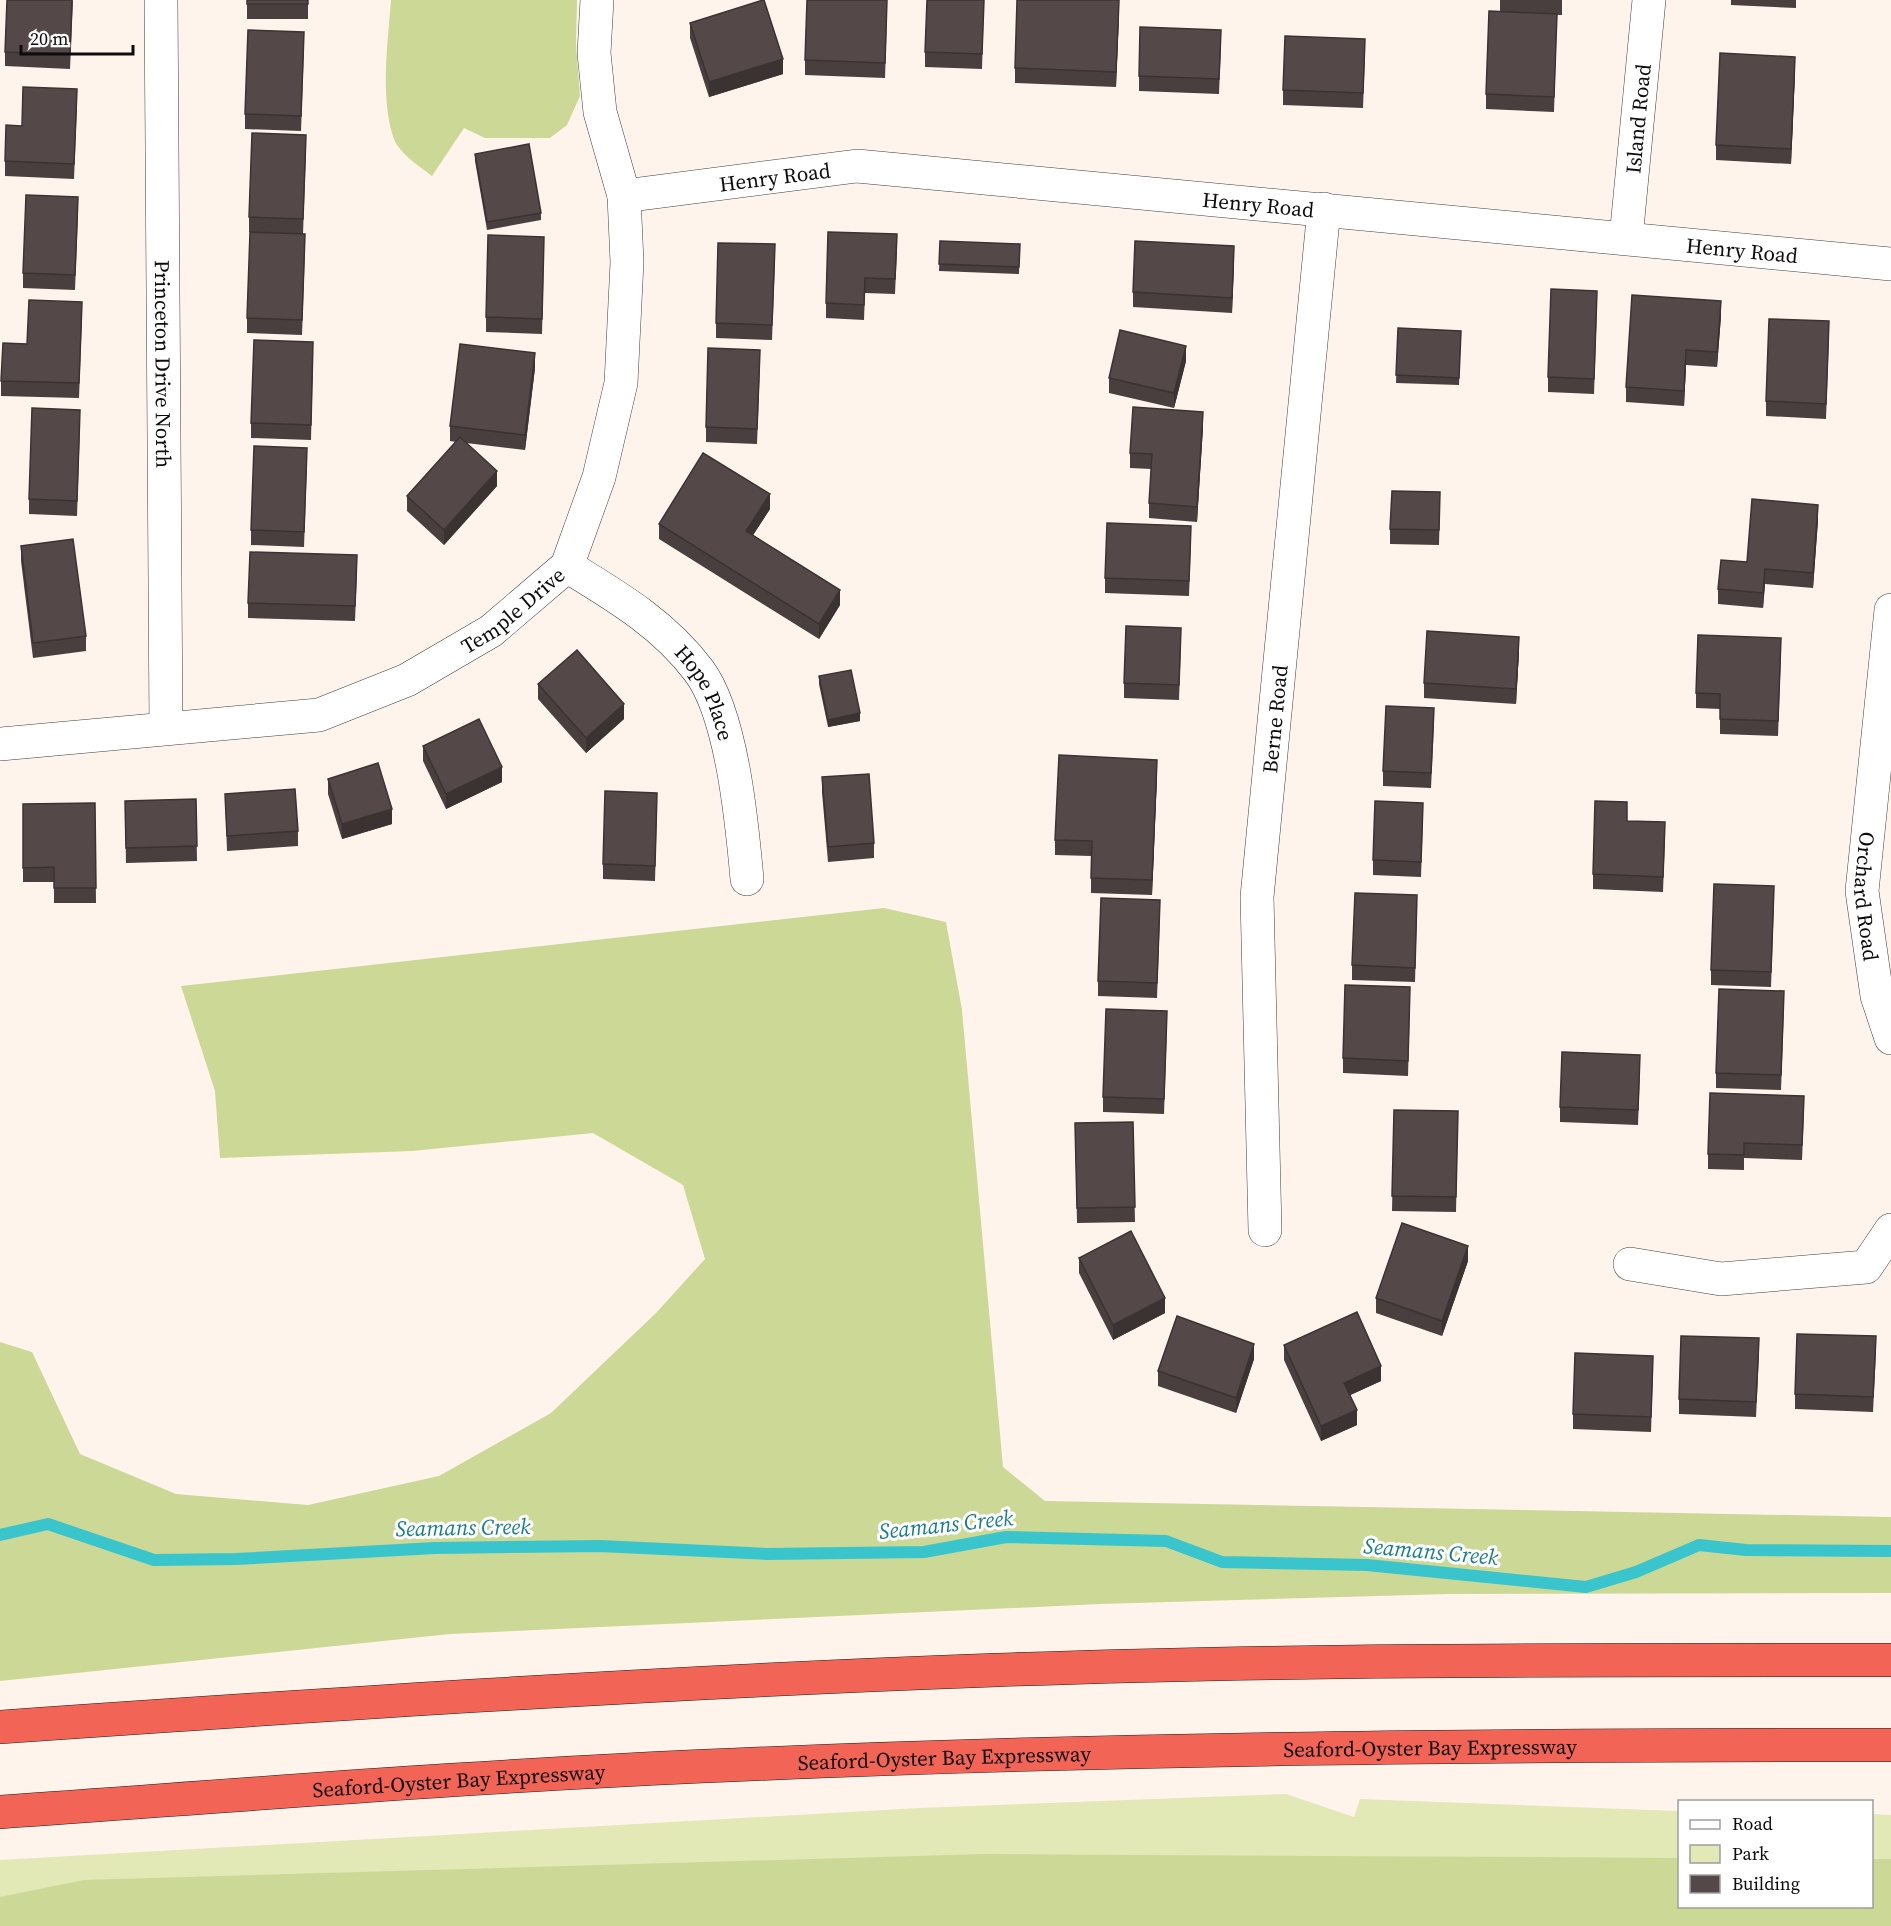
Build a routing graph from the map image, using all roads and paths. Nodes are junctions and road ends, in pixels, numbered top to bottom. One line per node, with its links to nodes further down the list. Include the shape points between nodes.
1 (160, 0): 10 (street, Princeton Drive North)
2 (597, 0): 4 (street, Temple Drive, via 594,53 600,112)
3 (1648, 0): 6 (street, Island Road)
4 (624, 196): 5 (street, Henry Road, via 856,166); 8 (street, Temple Drive, via 627,262 621,383 599,477)
5 (1324, 209): 6 (street, Henry Road); 14 (street, Berne Road, via 1257,897)
6 (1626, 238): 7 (street, Henry Road)
7 (1891, 264)
8 (567, 566): 10 (street, Temple Drive, via 491,631 406,680 319,715); 12 (street, Hope Place, via 637,609 673,640 701,672 719,712 732,765)
9 (1891, 610): 13 (street, Orchard Road, via 1862,891 1877,996)
10 (166, 728): 11 (street, Temple Drive)
11 (0, 744)
12 (747, 879)
13 (1891, 1038)
14 (1265, 1230)
15 (1891, 1230): 16 (street, via 1866,1267 1720,1279)
16 (1630, 1264)
17 (1891, 1660): 18 (highway, via 1004,1669 722,1680)
18 (0, 1727)
19 (1891, 1745): 20 (highway, Seaford-Oyster Bay Expressway, via 1006,1754 451,1780)
20 (0, 1812)

